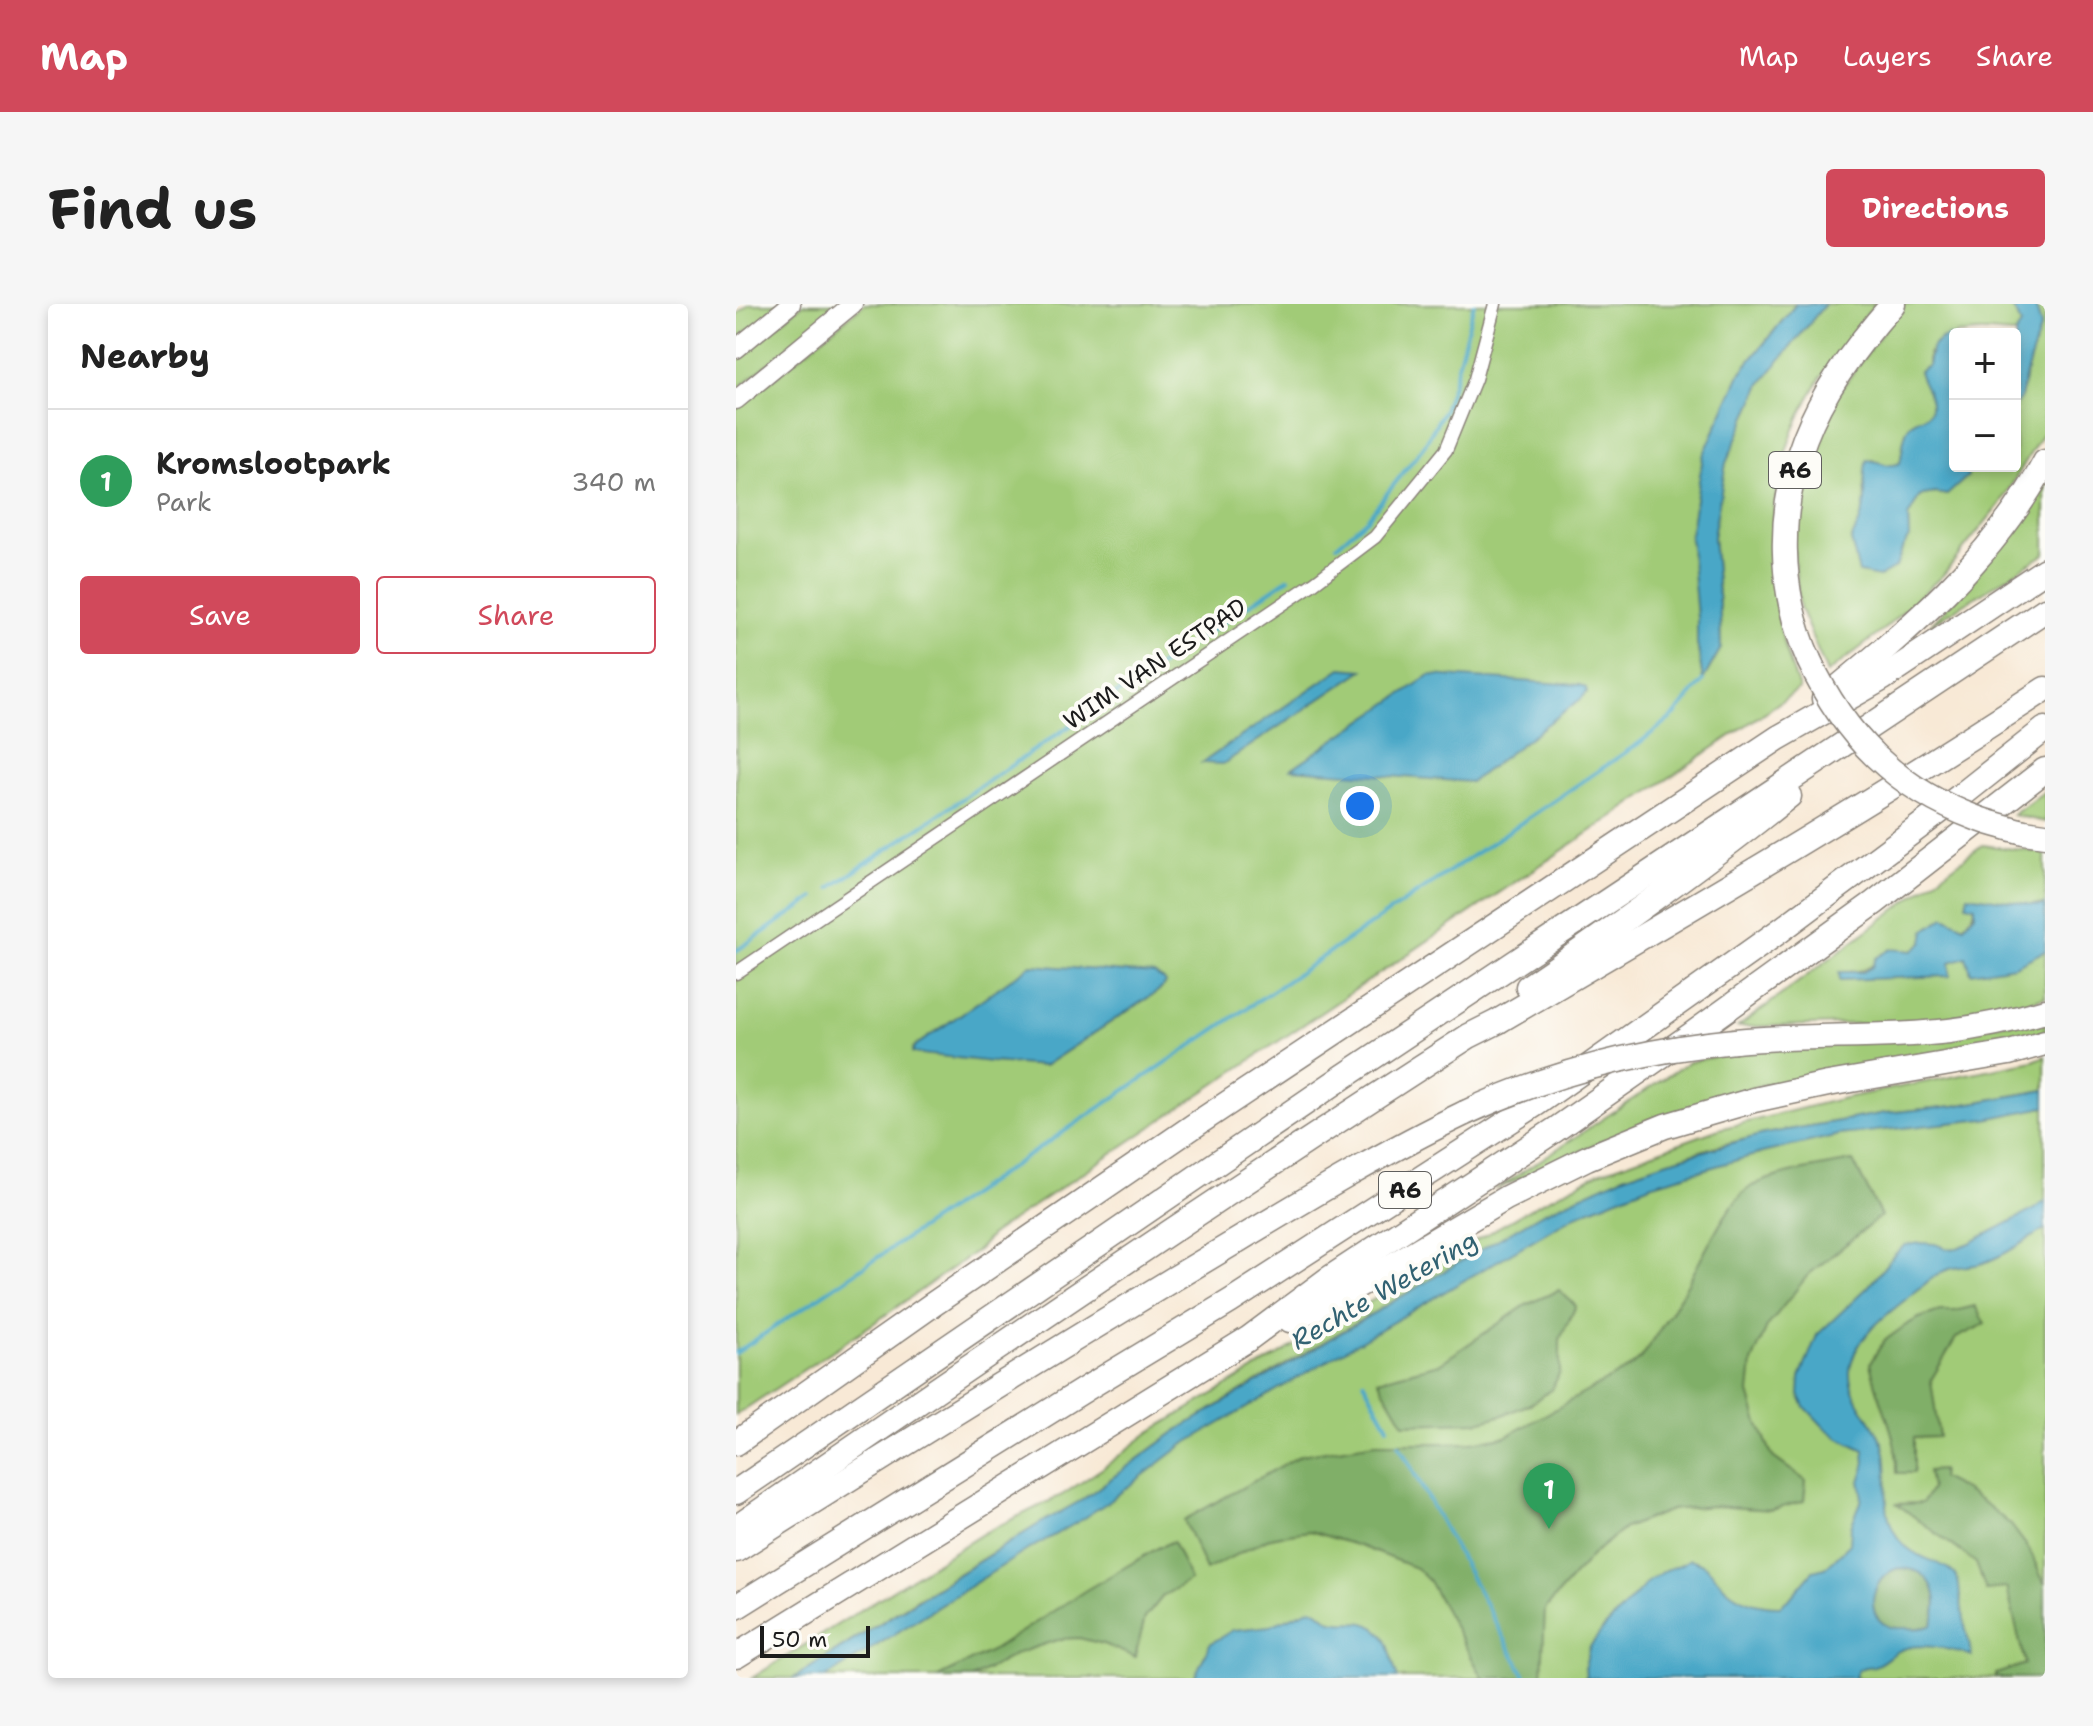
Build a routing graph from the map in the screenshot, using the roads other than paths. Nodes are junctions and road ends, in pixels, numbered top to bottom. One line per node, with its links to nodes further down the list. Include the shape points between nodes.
1 (791, 304): 5 (main road)
2 (853, 304): 6 (main road)
3 (1495, 304): 16 (street, WIM VAN ESTPAD, via 1475,379 1446,450 1375,537)
4 (1893, 304): 15 (highway, A6, bridge, via 1822,403 1795,469 1784,541 1794,623 1820,684 1871,753 1943,804)
5 (736, 349)
6 (736, 400)
7 (2045, 462): 13 (highway, via 2007,521 1956,583)
8 (2045, 570): 13 (highway, via 1883,678)
9 (2045, 610): 11 (highway)
10 (2045, 689): 18 (highway, via 1944,756)
11 (1887, 716): 18 (highway, via 1747,831 1491,1013); 22 (highway, via 1356,1068)
12 (2045, 729): 25 (highway, A6, via 1781,930 1536,1104 1231,1301)
13 (1778, 738): 21 (highway, via 1201,1121)
14 (2045, 770): 20 (highway, A6, via 1703,1027)
15 (2034, 834)
16 (736, 973)
17 (2045, 1011): 24 (highway, A6, bridge, via 1950,1031 1685,1047 1542,1082 1465,1113 1323,1189)
18 (1469, 1036): 23 (highway, via 1284,1154)
19 (2045, 1043): 20 (highway, A6, via 1754,1100 1665,1126 1506,1198 1337,1298)
20 (1248, 1339): 26 (highway, A6)
21 (736, 1443)
22 (736, 1492)
23 (736, 1528)
24 (736, 1550)
25 (736, 1607)
26 (736, 1656)

